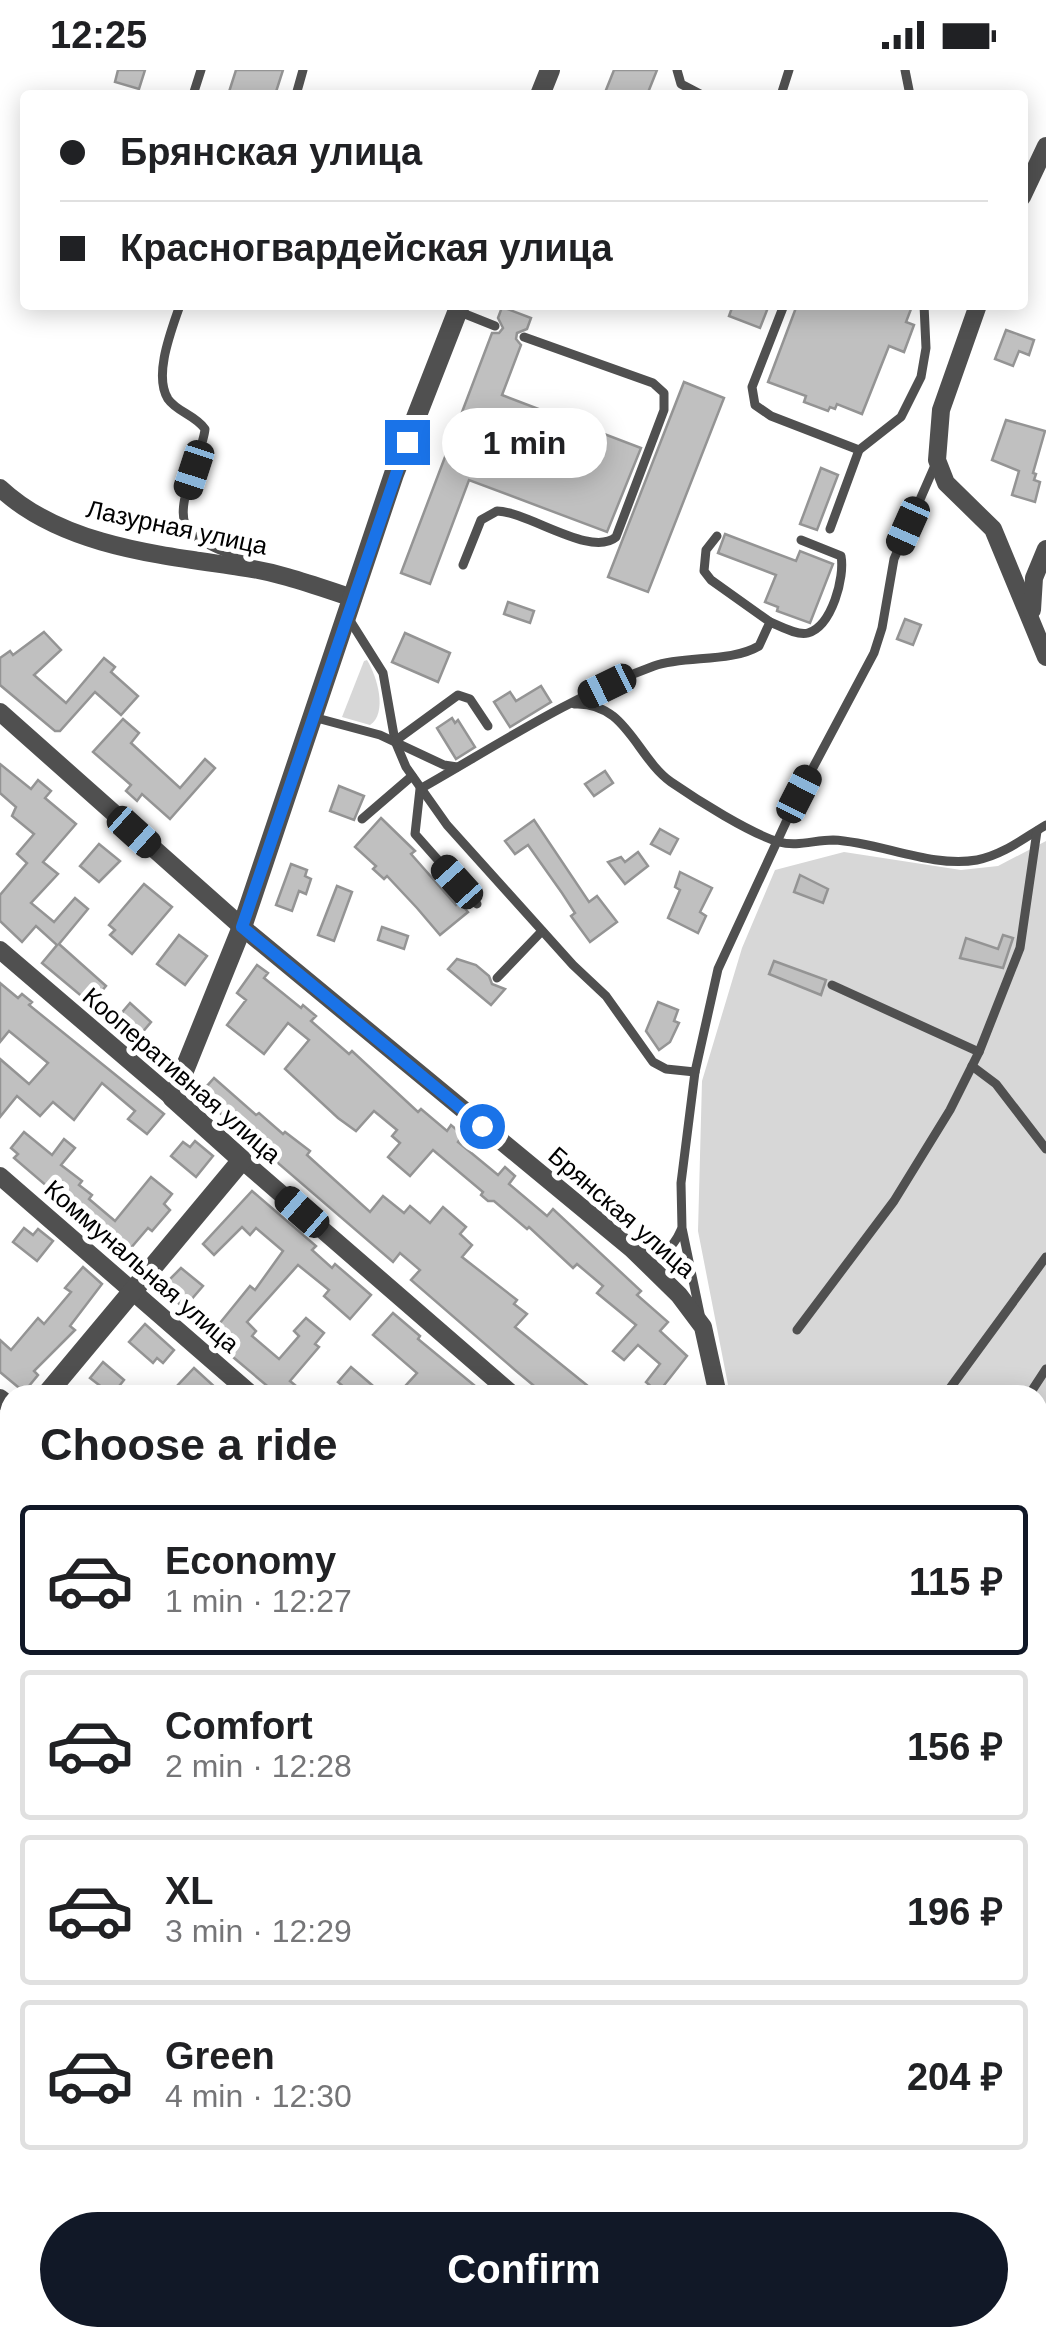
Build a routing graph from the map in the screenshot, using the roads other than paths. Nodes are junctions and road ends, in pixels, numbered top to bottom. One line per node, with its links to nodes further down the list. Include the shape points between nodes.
1 (677, 70): 2 (lane, via 680,84)
2 (692, 90)
3 (1046, 146): 4 (street)
4 (1028, 184)
5 (178, 310): 21 (lane, via 164,358 165,392 205,429 184,523 192,535)
6 (457, 310): 22 (street)
7 (462, 310): 11 (lane)
8 (782, 310): 13 (lane, via 752,387 755,405)
9 (924, 310): 13 (lane, via 925,362 909,406)
10 (976, 310): 14 (street, via 941,410)
11 (495, 326)
12 (524, 337): 20 (lane, via 653,384 664,393 664,410 611,542 595,544 497,511 481,520)
13 (859, 450): 16 (lane)
14 (937, 460): 23 (street, via 946,482 993,530); 36 (lane, via 894,560 874,654)
15 (0, 488): 21 (street, Лазурная улица, via 31,512 87,536)
16 (830, 530)
17 (717, 536): 24 (lane, via 706,550 704,571)
18 (801, 540): 24 (lane, via 840,556 830,610 810,632)
19 (1046, 548): 23 (street, via 1034,578)
20 (463, 565)
21 (274, 574): 22 (street, Лазурная улица)
22 (350, 607): 28 (street); 30 (lane, via 378,662)
23 (1032, 620): 25 (street)
24 (770, 622): 26 (lane, via 754,649 657,665)
25 (1046, 657)
26 (570, 704): 31 (lane); 36 (lane, via 613,714 662,775)
27 (0, 712): 38 (street, Брянская улица)
28 (313, 717): 30 (lane); 38 (street)
29 (488, 726): 30 (lane, via 470,699 458,695)
30 (395, 741): 31 (lane); 32 (lane)
31 (460, 766): 33 (lane)
32 (412, 776): 33 (lane); 34 (lane)
33 (420, 789): 37 (lane, via 415,834); 39 (lane)
34 (362, 819)
35 (1041, 828): 36 (lane, via 972,861 836,840); 43 (lane, via 1020,948)
36 (777, 841): 45 (lane, via 721,958)
37 (477, 904)
38 (242, 927): 46 (street); 51 (street, Брянская улица)
39 (542, 931): 41 (lane); 45 (lane, via 606,996 653,1062)
40 (0, 950): 46 (street, Кооперативная улица)
41 (497, 978)
42 (832, 984): 43 (lane)
43 (979, 1052): 44 (lane)
44 (972, 1066): 47 (lane, via 996,1084); 55 (lane, via 894,1201)
45 (695, 1072): 50 (lane)
46 (173, 1098): 48 (street, Кооперативная улица)
47 (1046, 1149)
48 (242, 1160): 53 (street); 58 (street, Кооперативная улица)
49 (0, 1176): 53 (street, Коммунальная улица)
50 (682, 1228): 51 (lane, via 662,1253); 54 (lane)
51 (632, 1250): 54 (street, Брянская улица)
52 (1046, 1257): 60 (lane)
53 (135, 1290): 56 (street); 57 (street, Коммунальная улица)
54 (703, 1327): 59 (street)
55 (797, 1330)
56 (54, 1385)
57 (241, 1385)
58 (501, 1385)
59 (716, 1385)
60 (952, 1385)

